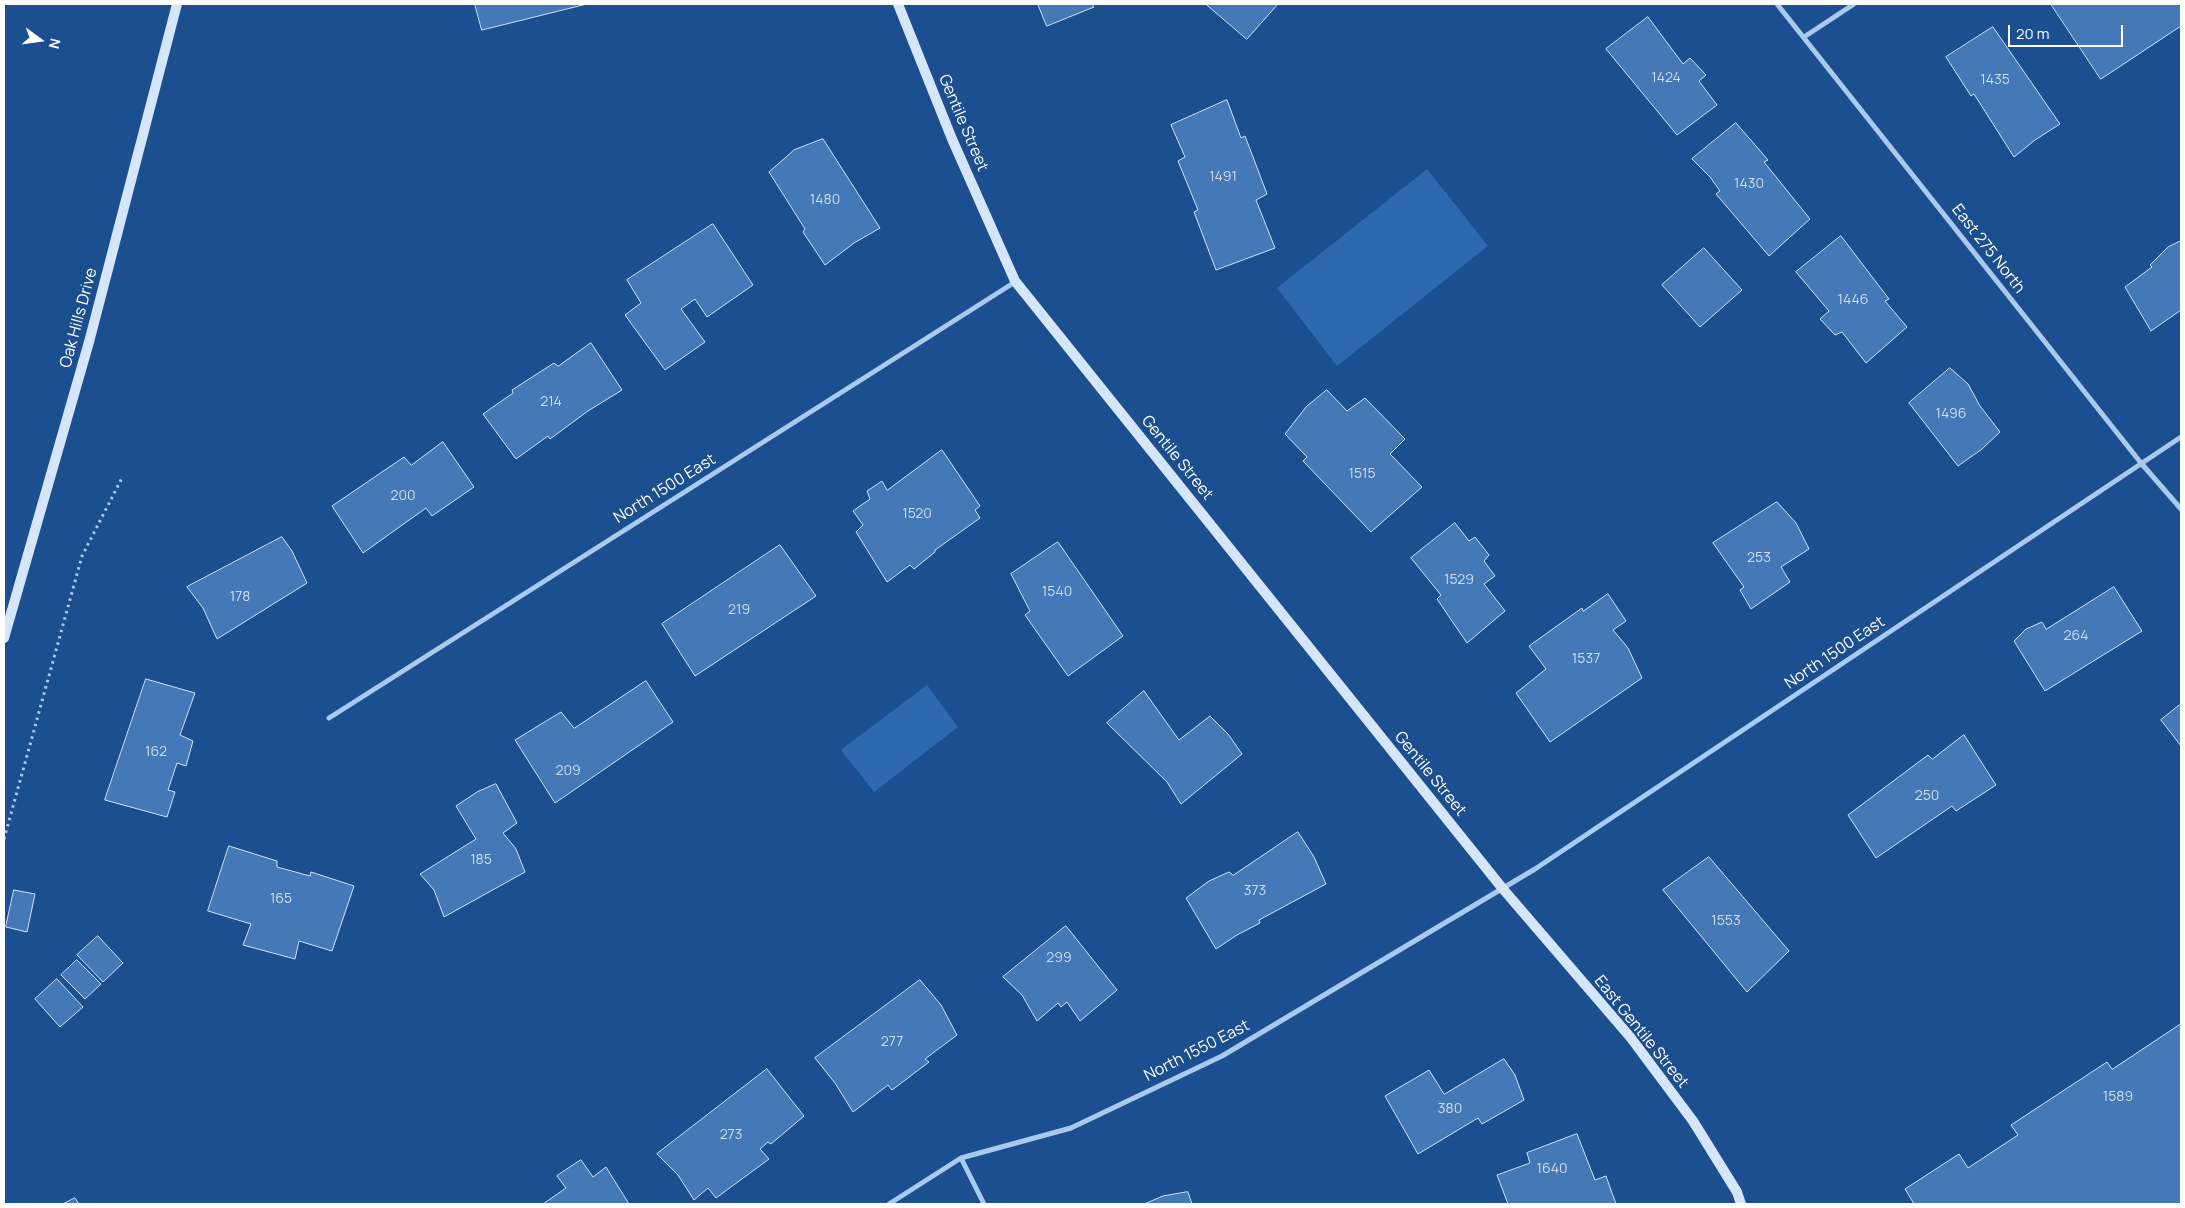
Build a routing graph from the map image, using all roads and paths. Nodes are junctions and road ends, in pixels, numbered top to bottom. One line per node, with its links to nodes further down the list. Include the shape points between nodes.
1 (177, 4): 11 (street, Oak Hills Drive, via 89,342)
2 (898, 4): 6 (street, Gentile Street, via 952,139)
3 (1777, 4): 5 (street, East 275 North)
4 (1854, 4): 5 (street)
5 (1804, 37): 8 (street, East 275 North)
6 (1015, 281): 12 (street, North 1500 East); 14 (street, Gentile Street)
7 (2181, 437): 8 (street, North 1500 East)
8 (2141, 463): 10 (street, East 275 North); 14 (street, North 1500 East)
9 (123, 476): 13 (path, via 82,556)
10 (2181, 509)
11 (4, 638)
12 (329, 718)
13 (4, 839)
14 (1503, 889): 15 (street, North 1550 East, via 1222,1056 1071,1128); 18 (street, East Gentile Street, via 1631,1038 1693,1121)
15 (961, 1158): 16 (street, North 1550 East); 17 (street)
16 (889, 1204)
17 (984, 1204)
18 (1741, 1204)

